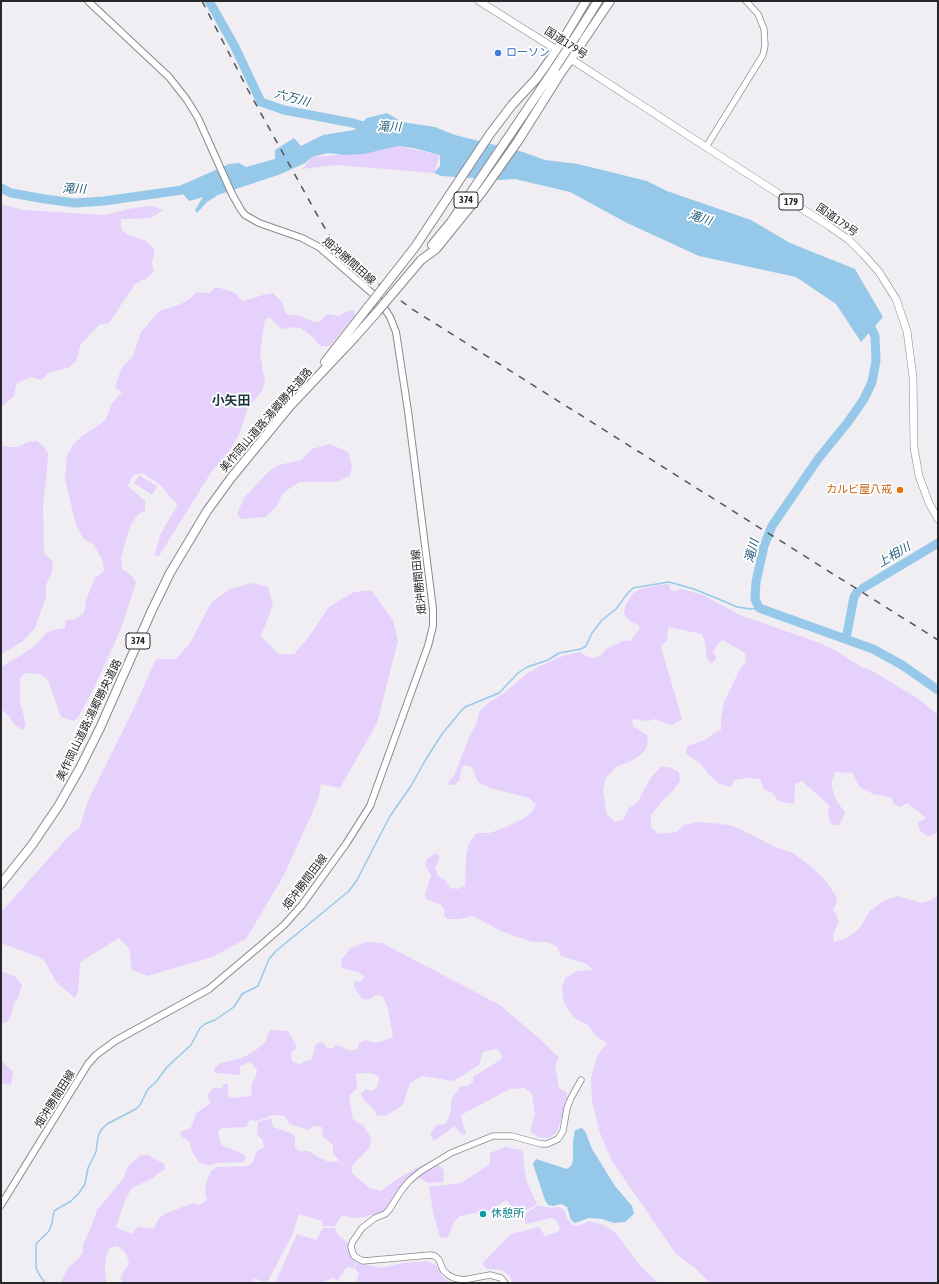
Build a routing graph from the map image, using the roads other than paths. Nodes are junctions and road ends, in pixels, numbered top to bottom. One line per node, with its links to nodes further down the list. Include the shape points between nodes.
1 (88, 1): 15 (main road, 畑沖勝間田線, via 169,77 187,100 241,210 259,223 319,246 373,294 390,317 396,332 408,411 433,626 370,806 302,904 284,925 209,989 115,1041 96,1055)
2 (479, 1): 7 (highway, 国道179号 / 179)
3 (586, 1): 7 (highway)
4 (598, 1): 10 (highway, 美作岡山道路;湯郷勝央道路 / 374, bridge, via 451,222)
5 (610, 1): 8 (highway)
6 (746, 1): 9 (street, via 758,14 764,29 763,55)
7 (558, 50): 8 (highway, 国道179号 / 179); 11 (highway, bridge, via 490,134 416,247)
8 (571, 59): 9 (highway, 国道179号 / 179); 10 (highway, via 482,192 436,249)
9 (706, 148): 12 (highway, 国道179号 / 179, via 849,240 879,272 893,294 907,332 913,377 914,448 919,476 929,503)
10 (420, 260): 11 (highway, 美作岡山道路;湯郷勝央道路 / 374, bridge, via 355,337)
11 (290, 406): 13 (highway, 美作岡山道路;湯郷勝央道路 / 374, via 231,478 189,540 155,604 80,768 32,845)
12 (938, 518)
13 (1, 884)
14 (582, 1080): 16 (street, via 567,1108 563,1131 558,1139 541,1144 512,1136 493,1136 451,1153 409,1181 389,1210 362,1228 351,1246 354,1256 363,1261 430,1255 439,1260 448,1276 463,1280 490,1275 501,1278)
15 (1, 1205)
16 (505, 1283)

